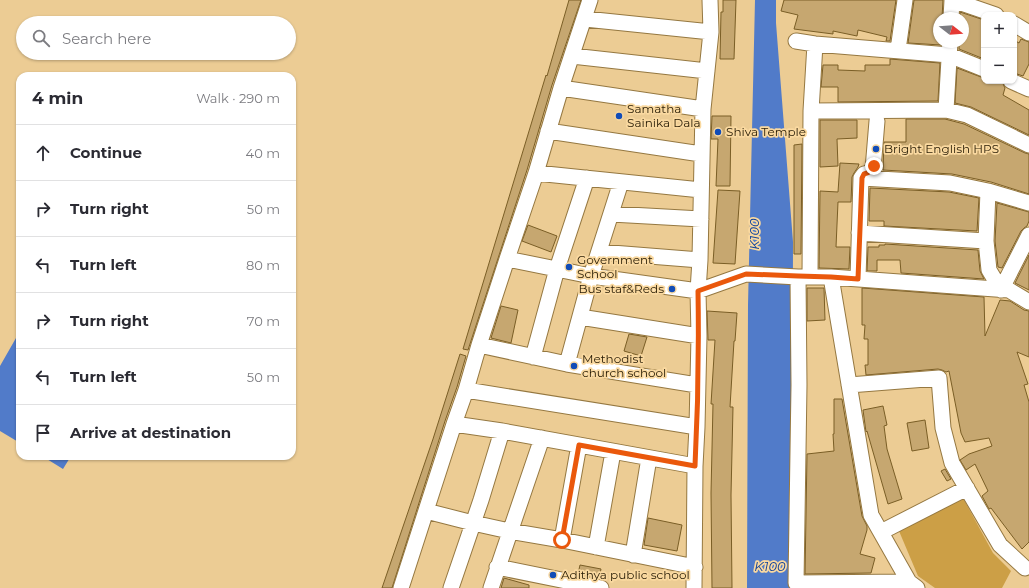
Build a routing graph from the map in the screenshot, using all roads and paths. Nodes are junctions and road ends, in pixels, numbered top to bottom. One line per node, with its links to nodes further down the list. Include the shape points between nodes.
1 (590, 0): 7 (street)
2 (710, 0): 9 (street)
3 (905, 0): 14 (street)
4 (952, 0): 5 (street); 6 (street)
5 (951, 12)
6 (987, 12)
7 (585, 19): 9 (street); 15 (street)
8 (1017, 26): 10 (street)
9 (711, 32): 17 (street)
10 (1029, 32)
11 (796, 42): 12 (street)
12 (815, 44): 14 (street); 23 (street)
13 (950, 48): 14 (street); 16 (street); 22 (street)
14 (898, 50)
15 (572, 56): 17 (street); 19 (street)
16 (981, 67)
17 (707, 71): 21 (street)
18 (1017, 83): 20 (street)
19 (561, 88): 21 (street); 25 (street)
20 (1029, 88)
21 (703, 109): 27 (street)
22 (946, 110): 23 (street); 26 (street, via 967,115)
23 (812, 111): 45 (street)
24 (877, 121): 30 (street, via 873,168)
25 (548, 131): 27 (street); 28 (street)
26 (1029, 145)
27 (701, 154): 32 (street)
28 (536, 173): 29 (street); 41 (street)
29 (587, 178): 31 (street); 43 (street)
30 (862, 178): 33 (street, via 950,183); 37 (street)
31 (621, 182): 32 (street); 35 (street)
32 (701, 190): 36 (street)
33 (988, 191): 34 (street); 39 (street)
34 (1029, 203)
35 (611, 214): 36 (street); 40 (street)
36 (701, 219): 42 (street)
37 (859, 233): 39 (street); 47 (street)
38 (1029, 235): 48 (street)
39 (986, 242): 48 (street, via 989,270)
40 (599, 252): 42 (street); 44 (street)
41 (507, 259): 43 (street); 53 (street)
42 (700, 260): 49 (street)
43 (557, 269): 44 (street); 54 (street)
44 (591, 276): 49 (street); 51 (street)
45 (804, 277): 46 (street); 49 (street, via 746,274); 78 (street, via 799,385 796,582)
46 (831, 277): 47 (street); 56 (street)
47 (858, 279): 48 (street)
48 (1001, 290): 50 (street, via 1009,290)
49 (698, 291): 52 (street)
50 (1029, 302)
51 (580, 318): 52 (street); 55 (street)
52 (698, 336): 57 (street)
53 (479, 345): 54 (street); 58 (street)
54 (533, 357): 55 (street)
55 (568, 364): 57 (street)
56 (849, 384): 67 (street, via 939,378 943,428 952,463); 71 (street, via 871,515)
57 (697, 385): 60 (street)
58 (466, 390): 59 (street); 60 (street)
59 (454, 424): 61 (street); 68 (street)
60 (697, 427): 66 (street)
61 (502, 431): 62 (street); 69 (street)
62 (542, 438): 63 (street); 70 (street)
63 (579, 445): 64 (street); 72 (street)
64 (613, 452): 65 (street); 73 (street)
65 (649, 458): 66 (street); 74 (street)
66 (695, 466): 76 (street)
67 (967, 488): 71 (street); 77 (street, via 1000,545)
68 (426, 510): 69 (street); 79 (street)
69 (473, 523): 70 (street); 80 (street)
70 (510, 531): 72 (street); 75 (street)
71 (880, 532): 78 (street)
72 (562, 540): 73 (street)
73 (596, 547): 74 (street)
74 (633, 555): 76 (street)
75 (497, 567): 81 (street); 82 (street)
76 (695, 567): 83 (street)
77 (1024, 568)
78 (913, 585)
79 (401, 588)
80 (451, 588)
81 (490, 588)
82 (601, 588)
83 (694, 588)

